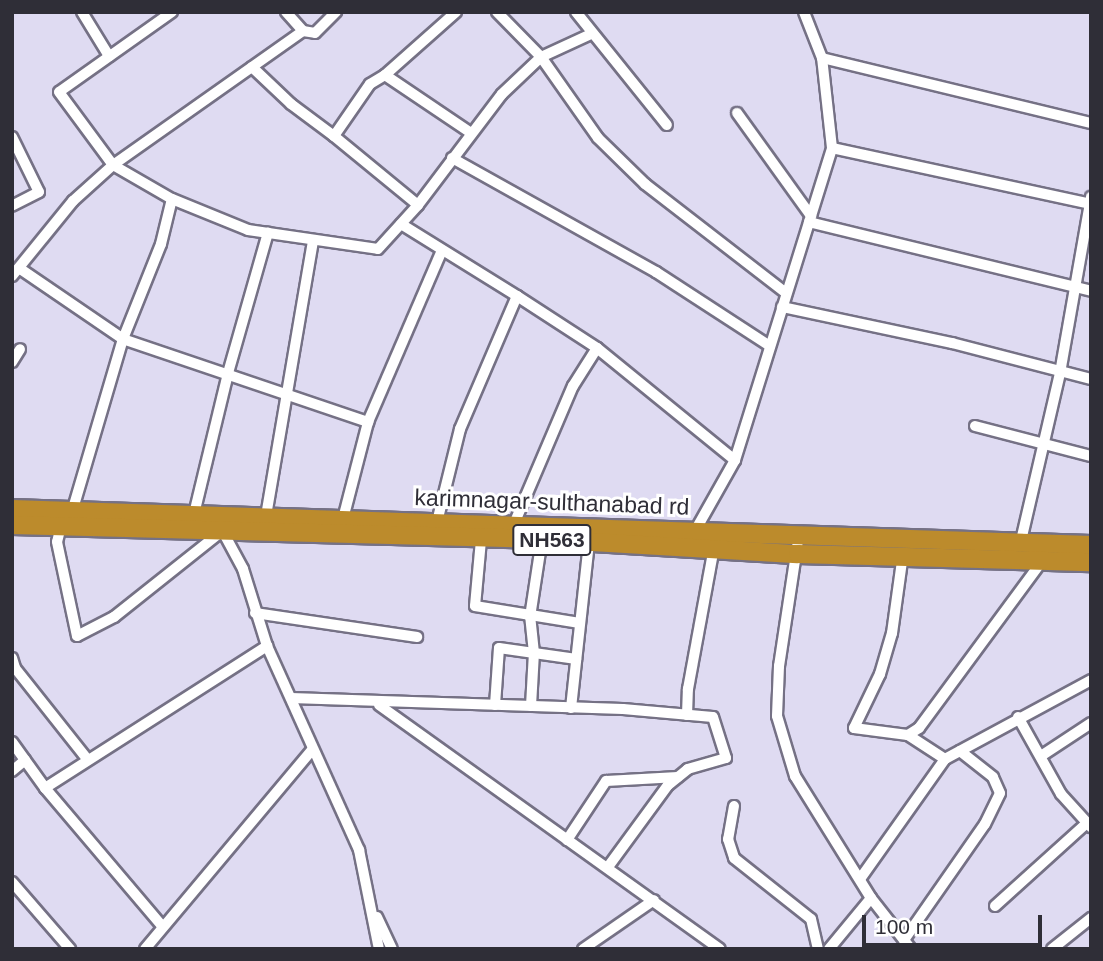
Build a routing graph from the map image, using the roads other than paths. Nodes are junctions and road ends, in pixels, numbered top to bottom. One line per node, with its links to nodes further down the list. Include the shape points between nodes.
1 (82, 12): 11 (street)
2 (172, 12): 11 (street)
3 (286, 12): 9 (street)
4 (336, 12): 9 (street, via 315,33)
5 (456, 12): 15 (street)
6 (497, 12): 12 (street)
7 (576, 12): 10 (street)
8 (809, 15): 13 (street)
9 (303, 31): 14 (street)
10 (591, 34): 12 (street); 18 (street)
11 (109, 56): 24 (street, via 59,92)
12 (541, 57): 19 (street, via 502,94); 37 (street, via 598,138 645,184)
13 (822, 58): 17 (street); 22 (street)
14 (252, 67): 20 (street); 24 (street)
15 (385, 75): 19 (street); 20 (street, via 370,84)
16 (737, 113): 29 (street)
17 (1091, 123)
18 (667, 125)
19 (471, 133): 23 (street)
20 (334, 136): 27 (street)
21 (12, 137): 28 (street, via 39,192)
22 (832, 148): 26 (street); 29 (street)
23 (452, 158): 27 (street); 41 (street, via 656,272)
24 (113, 165): 25 (street); 34 (street, via 73,201)
25 (172, 199): 31 (street, via 248,230); 40 (street, via 162,244)
26 (1090, 201): 35 (street)
27 (418, 205): 30 (street)
28 (12, 206)
29 (810, 219): 35 (street); 37 (street)
30 (401, 224): 32 (street, via 377,249); 33 (street)
31 (268, 233): 32 (street); 45 (street)
32 (313, 240): 48 (street)
33 (442, 250): 38 (street); 49 (street)
34 (15, 272): 40 (street)
35 (1073, 288): 36 (street); 46 (street)
36 (1091, 291)
37 (786, 293): 39 (street)
38 (517, 296): 42 (street); 60 (street, via 460,429)
39 (782, 307): 41 (street); 46 (street, via 952,343)
40 (123, 340): 45 (street); 58 (street)
41 (769, 346): 53 (street)
42 (597, 348): 53 (street); 61 (street, via 573,386)
43 (20, 349): 44 (street)
44 (12, 362)
45 (228, 373): 48 (street); 55 (street)
46 (1059, 373): 47 (street); 51 (street)
47 (1091, 379)
48 (288, 394): 49 (street); 57 (street)
49 (368, 422): 59 (street)
50 (975, 426): 51 (street)
51 (1042, 446): 52 (street); 68 (street)
52 (1091, 456)
53 (735, 460): 64 (street)
54 (12, 509): 58 (highway, karimnagar-sulthanabad rd / NH563)
55 (194, 514): 56 (highway, karimnagar-sulthanabad rd / NH563); 58 (highway, karimnagar-sulthanabad rd / NH563)
56 (214, 514): 57 (highway, karimnagar-sulthanabad rd / NH563); 63 (street)
57 (266, 516): 59 (highway, karimnagar-sulthanabad rd / NH563)
58 (66, 519): 62 (highway, NH563); 63 (highway, NH563); 63 (street, via 57,542 77,636 114,617)
59 (343, 519): 60 (highway, karimnagar-sulthanabad rd / NH563)
60 (437, 522): 61 (highway, karimnagar-sulthanabad rd / NH563)
61 (514, 524): 64 (highway, karimnagar-sulthanabad rd / NH563)
62 (12, 525)
63 (222, 531): 67 (highway, NH563); 77 (street, via 243,569)
64 (695, 531): 65 (highway, karimnagar-sulthanabad rd / NH563)
65 (799, 534): 68 (highway, karimnagar-sulthanabad rd / NH563); 72 (street)
66 (542, 539): 67 (highway, NH563); 69 (highway, NH563); 78 (street)
67 (481, 540): 78 (street, via 475,606)
68 (1021, 541): 70 (highway, karimnagar-sulthanabad rd / NH563); 74 (street)
69 (589, 543): 71 (highway, NH563); 79 (street)
70 (1091, 545)
71 (715, 548): 72 (highway, NH563); 91 (street)
72 (798, 554): 73 (highway, NH563); 109 (street, via 779,666 777,716 795,776)
73 (903, 555): 74 (highway, NH563); 94 (street, via 892,634 880,674 854,729)
74 (1016, 559): 75 (highway, NH563)
75 (1043, 561): 76 (highway, NH563); 94 (street, via 919,728)
76 (1091, 562)
77 (256, 613): 80 (street); 81 (street)
78 (530, 617): 79 (street); 82 (street)
79 (580, 623): 84 (street)
80 (417, 636)
81 (267, 646): 86 (street); 101 (street)
82 (534, 653): 84 (street); 88 (street, via 499,648); 89 (street)
83 (12, 658): 101 (street, via 15,668)
84 (576, 659): 90 (street)
85 (1091, 680): 92 (street)
86 (291, 698): 87 (street); 96 (street)
87 (379, 705): 88 (street); 107 (street)
88 (495, 705): 89 (street)
89 (531, 706): 90 (street)
90 (571, 708): 91 (street)
91 (687, 715): 103 (street, via 713,717 726,758 688,769)
92 (1018, 717): 97 (street); 98 (street)
93 (1091, 723): 98 (street)
94 (908, 735): 99 (street)
95 (12, 742): 100 (street)
96 (313, 749): 113 (street, via 359,850); 116 (street)
97 (960, 751): 99 (street); 117 (street, via 993,777 1000,793)
98 (1041, 756): 106 (street, via 1061,794)
99 (945, 758): 109 (street)
100 (25, 760): 102 (street); 104 (street)
101 (88, 760): 104 (street)
102 (12, 771)
103 (680, 777): 107 (street, via 606,782); 108 (street, via 668,785)
104 (45, 788): 116 (street)
105 (734, 806): 124 (street, via 728,839 734,858 811,919)
106 (1089, 825): 114 (street)
107 (567, 840): 108 (street)
108 (608, 867): 112 (street)
109 (860, 879): 111 (street)
110 (12, 882): 119 (street)
111 (871, 898): 117 (street); 125 (street)
112 (654, 900): 122 (street); 123 (street)
113 (372, 906): 120 (street); 121 (street)
114 (995, 906)
115 (1091, 918): 126 (street)
116 (163, 927): 118 (street)
117 (908, 944)
118 (152, 946)
119 (70, 949)
120 (379, 949)
121 (392, 949)
122 (583, 949)
123 (720, 949)
124 (818, 949)
125 (829, 949)
126 (1052, 949)

